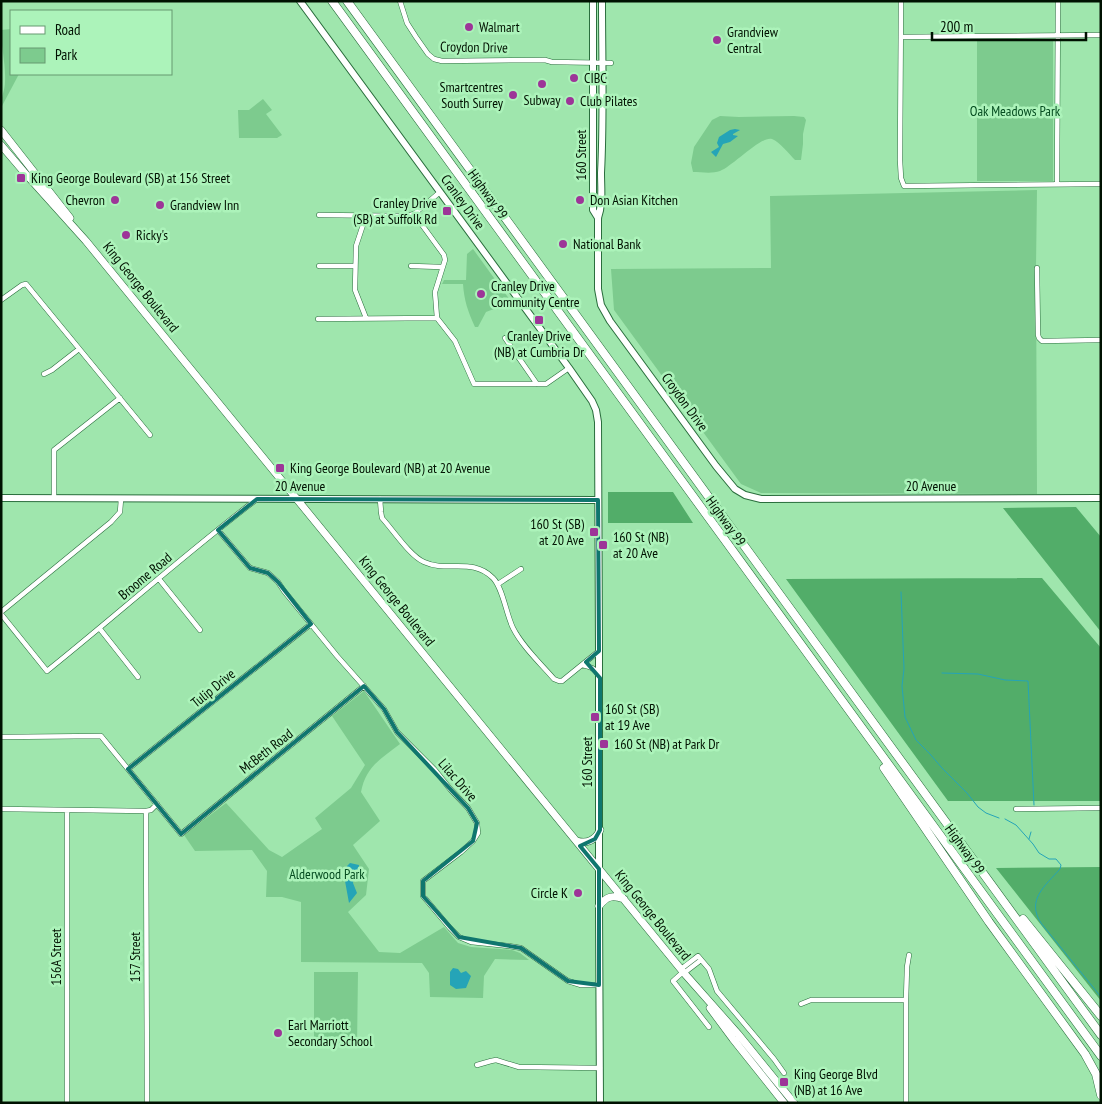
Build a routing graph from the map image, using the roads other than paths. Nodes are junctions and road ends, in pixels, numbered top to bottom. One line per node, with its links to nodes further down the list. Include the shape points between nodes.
1 (300, 1): 19 (street, Cranley Drive)
2 (332, 1): 66 (highway, Highway 99)
3 (347, 1): 77 (highway, Highway 99)
4 (400, 1): 12 (street, Croydon Drive, via 407,23 434,59)
5 (593, 1): 12 (street, 160 Street)
6 (602, 1): 13 (street, 160 Street)
7 (901, 1): 11 (street)
8 (1058, 1): 9 (street)
9 (1057, 36): 10 (street); 11 (street); 17 (street)
10 (1101, 36)
11 (901, 37): 17 (street, via 900,169 904,186)
12 (593, 62): 13 (street, Croydon Drive); 23 (street, 160 Street, via 593,210)
13 (602, 62): 14 (street, Croydon Drive); 23 (street, 160 Street, via 601,210)
14 (611, 63)
15 (1, 130): 24 (main road, King George Boulevard)
16 (2, 148): 24 (main road, King George Boulevard)
17 (1057, 184): 18 (street)
18 (1101, 184)
19 (440, 192): 20 (street); 38 (street, Cranley Drive)
20 (414, 214): 22 (street); 28 (street, via 444,255)
21 (319, 215): 22 (street)
22 (366, 216): 26 (street, via 356,246)
23 (598, 218): 31 (street, 160 Street)
24 (86, 241): 49 (main road, King George Boulevard)
25 (319, 266): 26 (street)
26 (355, 266): 33 (street, via 355,290)
27 (411, 266): 28 (street)
28 (442, 267): 34 (street, via 435,292)
29 (1038, 268): 36 (street, via 1038,337 1042,341)
30 (1, 300): 37 (street, via 26,284)
31 (601, 305): 51 (street, Croydon Drive, via 721,472 736,489)
32 (318, 318): 33 (street)
33 (366, 318): 34 (street)
34 (437, 318): 40 (street, via 454,341 474,384)
35 (505, 338): 40 (street)
36 (1101, 340)
37 (79, 349): 39 (street); 41 (street)
38 (569, 368): 40 (street, via 546,384); 42 (street, Cranley Drive, via 592,401)
39 (44, 374)
40 (537, 384)
41 (120, 398): 43 (street); 45 (street, via 54,450)
42 (598, 422): 52 (street, 160 Street)
43 (150, 435)
44 (1, 498): 45 (street, 20 Avenue)
45 (54, 498): 47 (street, 20 Avenue)
46 (1101, 498): 51 (street, 20 Avenue)
47 (121, 499): 48 (street, 20 Avenue); 57 (street, via 120,512 111,522)
48 (257, 499): 49 (street, 20 Avenue); 53 (street, Broome Road)
49 (296, 499): 50 (street, 20 Avenue); 76 (main road, King George Boulevard)
50 (380, 499): 52 (street, 20 Avenue); 56 (street, via 382,518 422,562 433,566 471,566 487,573)
51 (761, 499)
52 (598, 500): 61 (street, 160 Street)
53 (218, 530): 55 (street, Broome Road); 58 (street, Lilac Drive, via 250,568 268,573 278,582)
54 (521, 569): 56 (street)
55 (159, 579): 59 (street, Broome Road); 60 (street)
56 (498, 584): 62 (street, via 512,626 554,679 562,681)
57 (1, 613): 59 (street, Broome Road, via 47,671)
58 (311, 624): 65 (street, Lilac Drive); 68 (street, Tulip Drive)
59 (100, 629): 63 (street)
60 (200, 630)
61 (600, 651): 62 (street); 64 (street, 160 Street)
62 (582, 665): 64 (street, via 592,667)
63 (138, 677)
64 (600, 678): 75 (street, 160 Street)
65 (364, 686): 69 (street, McBeth Road, via 181,834); 83 (street, Lilac Drive, via 384,709 397,732 434,769 477,823 478,833 473,841 422,881 422,896 450,928 470,942 521,948 568,981)
66 (838, 696): 89 (highway, Highway 99); 93 (highway, via 974,901 1085,1054 1096,1074)
67 (1, 737): 68 (street, via 101,736)
68 (128, 769): 69 (street)
69 (157, 804): 74 (street)
70 (1101, 808): 72 (street)
71 (1, 809): 73 (street)
72 (1016, 809)
73 (67, 810): 74 (street); 95 (street, 156A Street)
74 (146, 812): 96 (street, 157 Street)
75 (600, 830): 76 (main road, via 598,836 590,841); 78 (street, 160 Street)
76 (577, 841): 78 (main road, King George Boulevard)
77 (962, 844): 86 (highway); 88 (highway, Highway 99)
78 (599, 868): 79 (main road, King George Boulevard); 80 (street, 160 Street)
79 (624, 899): 80 (main road, via 608,897); 82 (main road, King George Boulevard)
80 (599, 906): 83 (street, 160 Street)
81 (909, 955): 84 (street)
82 (684, 973): 87 (street, via 673,981); 92 (street, via 699,958 709,969 717,991); 94 (main road, King George Boulevard); 98 (main road, King George Boulevard)
83 (599, 985): 91 (street, 160 Street)
84 (906, 1000): 85 (street, via 811,1000); 99 (street)
85 (802, 1004)
86 (1101, 1016)
87 (710, 1028)
88 (1101, 1034)
89 (1101, 1056)
90 (477, 1065): 91 (street, via 496,1060 519,1067)
91 (600, 1068): 97 (street, 160 Street)
92 (784, 1073)
93 (1101, 1094)
94 (781, 1101)
95 (67, 1103)
96 (147, 1103)
97 (600, 1103)
98 (794, 1103)
99 (906, 1103)

